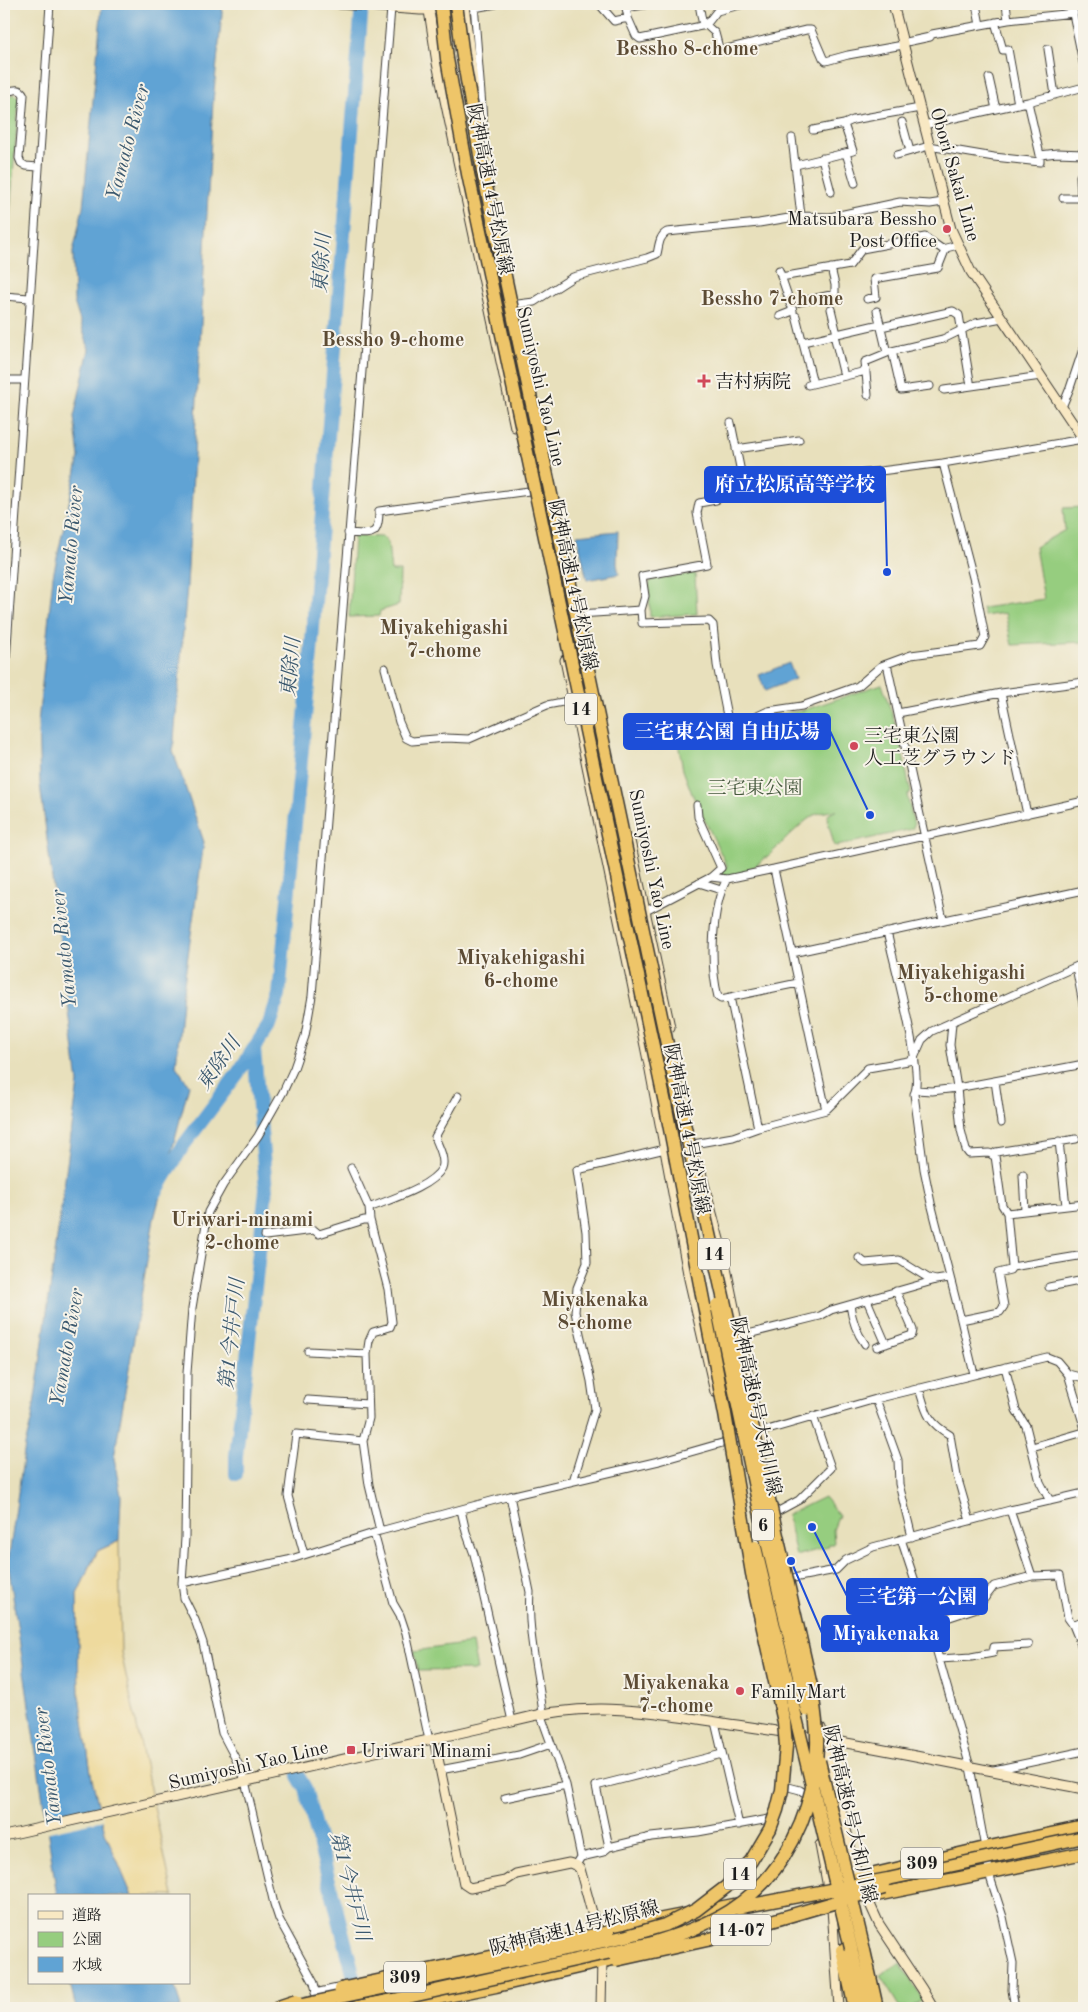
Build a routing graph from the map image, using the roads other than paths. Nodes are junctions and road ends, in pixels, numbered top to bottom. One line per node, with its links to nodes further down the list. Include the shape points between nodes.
1 (50, 4): 45 (street)
2 (339, 4): 14 (main road)
3 (496, 4): 13 (street)
4 (599, 4): 16 (street, via 614,21)
5 (649, 4): 16 (street, via 626,8)
6 (699, 4): 20 (street)
7 (744, 4): 20 (street, via 717,10)
8 (893, 4): 21 (main road, Obori Sakai Line)
9 (976, 4): 19 (street)
10 (1006, 4): 17 (street)
11 (1071, 4): 15 (street)
12 (433, 5): 13 (main road); 14 (main road); 87 (main road, Sumiyoshi Yao Line, via 437,63); 170 (highway, 阪神高速14号松原線 / 14, bridge, via 447,59 468,174 665,1103)
13 (466, 5): 60 (main road, Sumiyoshi Yao Line, via 481,182); 127 (highway, 阪神高速14号松原線 / 14, bridge, via 463,57 485,182)
14 (389, 8): 89 (street)
15 (1074, 13): 17 (street); 23 (street)
16 (628, 18): 20 (street, via 640,39)
17 (1008, 20): 18 (street)
18 (995, 22): 19 (street); 29 (street, via 1003,50 1008,49)
19 (980, 25): 21 (street, via 932,34)
20 (705, 26): 21 (street, via 715,33 722,50 812,30 826,61)
21 (903, 44): 30 (main road, Obori Sakai Line)
22 (1048, 48): 27 (street)
23 (1084, 67)
24 (989, 78): 31 (street)
25 (1084, 87): 27 (street)
26 (4, 93): 45 (street, via 19,89 24,95 19,158 20,163 26,166)
27 (1055, 95): 28 (street)
28 (1028, 102): 29 (street); 42 (street)
29 (1018, 104): 31 (street)
30 (920, 108): 33 (street); 34 (main road, Obori Sakai Line)
31 (996, 109): 34 (street)
32 (902, 122): 38 (street)
33 (844, 124): 35 (street); 39 (street, via 853,151)
34 (924, 125): 37 (main road, Obori Sakai Line)
35 (813, 130)
36 (792, 138): 44 (street)
37 (929, 146): 38 (street); 42 (street, via 1040,162); 51 (main road, Obori Sakai Line)
38 (910, 151): 41 (street)
39 (846, 153): 43 (street); 47 (street)
40 (1084, 154): 42 (street, via 1057,152)
41 (897, 155)
42 (1040, 155)
43 (822, 158): 44 (street); 48 (street)
44 (796, 165): 52 (street)
45 (38, 167): 57 (street)
46 (1080, 176): 50 (street)
47 (855, 183)
48 (831, 192)
49 (1063, 198): 50 (street)
50 (1083, 198)
51 (943, 202): 52 (street, via 900,202 830,217); 53 (main road, Obori Sakai Line)
52 (801, 216): 60 (street, via 667,232 660,240 657,254 573,277 534,302)
53 (958, 245): 54 (street); 65 (main road, Obori Sakai Line, via 971,272)
54 (946, 248): 55 (street, via 942,249 925,237 862,249 850,265); 58 (street, via 938,268 874,279 876,297)
55 (832, 268): 59 (street, via 835,294); 59 (street, via 780,274)
56 (4, 296): 57 (street)
57 (29, 298): 76 (street)
58 (867, 299)
59 (790, 304): 63 (street, via 793,312)
60 (506, 306): 91 (main road, Sumiyoshi Yao Line)
61 (831, 309): 68 (street)
62 (877, 311): 66 (street)
63 (780, 316)
64 (796, 316): 69 (street)
65 (1002, 318): 67 (street, via 976,323); 74 (main road, Obori Sakai Line)
66 (881, 325): 67 (street, via 953,311 959,314); 68 (street); 71 (street)
67 (961, 331): 71 (street, via 943,339); 77 (street)
68 (836, 334): 69 (street); 73 (street)
69 (803, 342): 72 (street, via 810,382)
70 (1084, 346): 81 (street)
71 (890, 352): 72 (street, via 865,362); 78 (street, via 901,390)
72 (866, 371): 80 (street)
73 (843, 372)
74 (1041, 376): 79 (street); 81 (main road, Obori Sakai Line)
75 (4, 380): 76 (street)
76 (24, 380): 96 (street)
77 (970, 381)
78 (930, 386)
79 (944, 390)
80 (868, 395)
81 (1062, 407): 83 (main road, Obori Sakai Line)
82 (730, 423): 85 (street)
83 (1084, 439): 86 (street)
84 (799, 440): 85 (street)
85 (736, 449): 88 (street)
86 (943, 463): 88 (street); 93 (street, via 985,637 980,646 911,655)
87 (529, 491): 89 (street, via 379,511 376,531 371,534); 92 (main road, Sumiyoshi Yao Line)
88 (745, 492): 90 (street, via 699,503 697,513 707,564 642,576 645,596)
89 (348, 532): 192 (street, via 312,996 305,1036 283,1092 208,1212 192,1308 187,1372)
90 (641, 610): 91 (street); 93 (street, via 642,623 709,621 713,625 728,720 736,726 768,711 802,706 858,686)
91 (580, 614): 92 (street); 110 (main road, Sumiyoshi Yao Line)
92 (557, 619): 98 (main road, Sumiyoshi Yao Line)
93 (887, 664): 99 (street)
94 (385, 668): 98 (street, via 399,722 406,738 412,741 469,739 547,705)
95 (1084, 682): 97 (street)
96 (4, 691)
97 (1001, 693): 99 (street); 102 (street)
98 (573, 700): 111 (main road, Sumiyoshi Yao Line)
99 (898, 714): 103 (street)
100 (1084, 801): 102 (street)
101 (697, 805): 105 (street, via 698,817 724,866)
102 (1027, 814): 103 (street)
103 (924, 837): 104 (street); 112 (street)
104 (774, 869): 106 (street); 114 (street)
105 (711, 877): 106 (street); 107 (street)
106 (728, 880): 108 (street)
107 (699, 883): 108 (street); 110 (street)
108 (721, 890): 118 (street, via 713,935 714,977 718,997)
109 (1084, 890): 112 (street)
110 (646, 911): 111 (street); 133 (main road, Sumiyoshi Yao Line)
111 (618, 916): 134 (main road, Sumiyoshi Yao Line)
112 (943, 920): 113 (street)
113 (887, 932): 114 (street); 121 (street)
114 (792, 953): 117 (street)
115 (1084, 963): 116 (street)
116 (1076, 967): 119 (street); 120 (street)
117 (798, 983): 118 (street); 128 (street)
118 (730, 997): 130 (street)
119 (1084, 1009)
120 (952, 1023): 121 (street, via 932,1031 922,1040); 124 (street, via 950,1044)
121 (914, 1058): 125 (street); 128 (street, via 868,1068)
122 (1084, 1064): 123 (street)
123 (995, 1080): 124 (street); 129 (street)
124 (957, 1088): 125 (street); 135 (street, via 966,1150 969,1154)
125 (916, 1090): 148 (street, via 924,1168)
126 (458, 1096): 140 (street, via 435,1137 442,1168 426,1184)
127 (679, 1101): 238 (highway, 阪神高速14号松原線 / 14, bridge, via 815,1707 817,1746 808,1805 785,1855 760,1885 729,1911 700,1926 628,1949); 249 (highway, 阪神高速6号大和川線 / 6, bridge, via 738,1412)
128 (826, 1110): 130 (street)
129 (1001, 1122)
130 (758, 1128): 133 (street, via 733,1137)
131 (1076, 1139): 132 (street)
132 (1059, 1141): 135 (street); 139 (street)
133 (694, 1144): 134 (street); 156 (main road, Sumiyoshi Yao Line, via 724,1258)
134 (665, 1149): 176 (main road, Sumiyoshi Yao Line, via 689,1279); 178 (street, via 577,1170 587,1263 577,1288 575,1312 595,1409)
135 (992, 1154): 142 (street, via 1002,1206)
136 (351, 1168): 140 (street)
137 (1023, 1175): 141 (street)
138 (1084, 1204): 139 (street)
139 (1066, 1206): 141 (street)
140 (369, 1208): 143 (street)
141 (1025, 1211): 142 (street)
142 (1007, 1213): 147 (street)
143 (370, 1220): 144 (street, via 320,1234 314,1230); 161 (street, via 388,1289 392,1322 390,1328 374,1332)
144 (265, 1236)
145 (1084, 1254): 147 (street)
146 (859, 1258): 149 (street, via 865,1263 899,1260)
147 (1012, 1267): 155 (street, via 998,1273 1004,1306 1000,1312)
148 (949, 1278): 149 (street); 155 (street)
149 (936, 1280): 152 (street)
150 (1084, 1280): 151 (street)
151 (1049, 1287)
152 (896, 1291): 153 (street); 158 (street, via 913,1330 912,1335)
153 (867, 1300): 154 (street); 158 (street)
154 (850, 1305): 156 (street); 157 (street, via 855,1328)
155 (961, 1320): 163 (street)
156 (740, 1336): 173 (main road, Sumiyoshi Yao Line)
157 (865, 1344)
158 (886, 1344): 159 (street)
159 (877, 1347)
160 (308, 1350): 161 (street)
161 (367, 1354): 169 (street)
162 (1006, 1367): 163 (street); 164 (street, via 1047,1357 1057,1361); 177 (street, via 1016,1410 1026,1426)
163 (974, 1374): 166 (street)
164 (1068, 1374): 165 (street); 172 (street)
165 (1084, 1378)
166 (919, 1388): 167 (street); 185 (street, via 928,1416 939,1429 950,1435)
167 (876, 1399): 171 (street); 187 (street, via 898,1460)
168 (308, 1400): 169 (street)
169 (368, 1404): 175 (street, via 369,1418)
170 (725, 1414): 202 (highway, 阪神高速6号大和川線 / 6, bridge); 241 (highway, 阪神高速14号松原線 / 14, bridge, via 756,1597 780,1699 786,1746 777,1810 751,1861 712,1899 665,1925 558,1952)
171 (813, 1416): 173 (street); 184 (street, via 831,1468 799,1500)
172 (1084, 1426)
173 (760, 1431): 176 (street); 184 (main road, Sumiyoshi Yao Line)
174 (1084, 1432): 177 (street)
175 (363, 1441): 186 (street); 189 (street, via 296,1434 288,1496)
176 (726, 1442): 178 (street); 202 (main road, Sumiyoshi Yao Line)
177 (1032, 1447): 181 (street, via 1040,1482)
178 (573, 1482): 180 (street)
179 (1084, 1493): 181 (street)
180 (510, 1496): 182 (street); 199 (street, via 530,1592 532,1640)
181 (1050, 1501): 183 (street)
182 (461, 1510): 186 (street); 200 (street)
183 (1010, 1510): 185 (street); 190 (street)
184 (775, 1514): 191 (main road, Sumiyoshi Yao Line)
185 (970, 1521): 187 (street)
186 (377, 1532): 189 (street); 204 (street, via 393,1604 406,1633)
187 (912, 1537): 188 (street)
188 (901, 1539): 191 (street, via 873,1547 846,1560 836,1570); 194 (street)
189 (304, 1554): 192 (street, via 245,1571)
190 (1032, 1576): 194 (street, via 994,1586 977,1608); 195 (street, via 1060,1575 1068,1618)
191 (788, 1579): 203 (main road, Sumiyoshi Yao Line)
192 (182, 1583): 211 (street, via 184,1598 203,1643 222,1733 241,1769)
193 (1084, 1620): 195 (street)
194 (930, 1624): 198 (street)
195 (1073, 1625): 197 (street)
196 (1030, 1645): 198 (street, via 994,1647 993,1653)
197 (1084, 1652)
198 (940, 1658): 208 (street)
199 (542, 1713): 200 (main road, Sumiyoshi Yao Line); 201 (main road, Sumiyoshi Yao Line, via 630,1709); 205 (street)
200 (512, 1721): 204 (main road, Sumiyoshi Yao Line)
201 (714, 1722): 202 (main road, Sumiyoshi Yao Line); 207 (street)
202 (797, 1730): 203 (main road, Sumiyoshi Yao Line); 212 (street); 215 (main road, Sumiyoshi Yao Line); 247 (highway, bridge, via 830,1877); 248 (highway, 阪神高速6号大和川線 / 6, bridge)
203 (823, 1739): 208 (main road); 228 (main road, Sumiyoshi Yao Line)
204 (432, 1740): 209 (main road); 211 (main road, Sumiyoshi Yao Line)
205 (551, 1744): 209 (street, via 519,1755); 213 (street)
206 (1084, 1751): 210 (street)
207 (722, 1754): 218 (street); 223 (street, via 596,1786)
208 (970, 1767): 210 (main road); 224 (street)
209 (440, 1770): 226 (main road, via 464,1884 470,1888 505,1882 516,1874)
210 (991, 1771): 214 (main road)
211 (242, 1782): 220 (main road, Sumiyoshi Yao Line); 237 (street, via 279,1919 314,1982)
212 (778, 1784): 215 (street, via 800,1790); 217 (street)
213 (566, 1785): 216 (street); 226 (street)
214 (1084, 1789)
215 (810, 1797): 229 (main road, Sumiyoshi Yao Line)
216 (505, 1798)
217 (768, 1819): 218 (street); 233 (street, via 743,1864 708,1896)
218 (739, 1825): 223 (street, via 651,1837)
219 (1084, 1827): 224 (highway, 309)
220 (6, 1836)
221 (1084, 1837): 240 (highway, 14-07, bridge, via 888,1879 513,1951 318,1994)
222 (1084, 1844): 238 (highway, 14-07, bridge, via 879,1889 671,1949)
223 (609, 1847): 226 (street)
224 (985, 1848): 227 (street); 228 (highway, 309)
225 (1084, 1853): 227 (highway, 309)
226 (579, 1861): 234 (main road)
227 (990, 1872): 230 (highway, 309); 251 (street, via 1013,1963)
228 (858, 1878): 229 (highway, 309); 230 (main road, Sumiyoshi Yao Line)
229 (829, 1885): 231 (main road, Sumiyoshi Yao Line); 232 (highway, 309)
230 (868, 1897): 231 (highway, 309); 250 (main road, Sumiyoshi Yao Line, via 879,1924)
231 (832, 1908): 235 (highway, 309); 246 (main road, Sumiyoshi Yao Line)
232 (695, 1912): 233 (street); 234 (highway, 309)
233 (677, 1914): 234 (street)
234 (598, 1931): 235 (main road); 237 (street); 239 (highway, 309, bridge, via 488,1959)
235 (602, 1961): 236 (highway, 309); 245 (main road)
236 (558, 1971): 238 (highway, 309, via 496,1986); 244 (street, via 522,1984)
237 (315, 1993): 242 (street)
238 (391, 2004): 243 (highway, 阪神高速14号松原線 / 14)
239 (264, 2008)
240 (275, 2008)
241 (288, 2008)
242 (320, 2008)
243 (352, 2008)
244 (420, 2008)
245 (601, 2008)
246 (839, 2008)
247 (854, 2008)
248 (865, 2008)
249 (879, 2008)
250 (933, 2008)
251 (1015, 2008)

